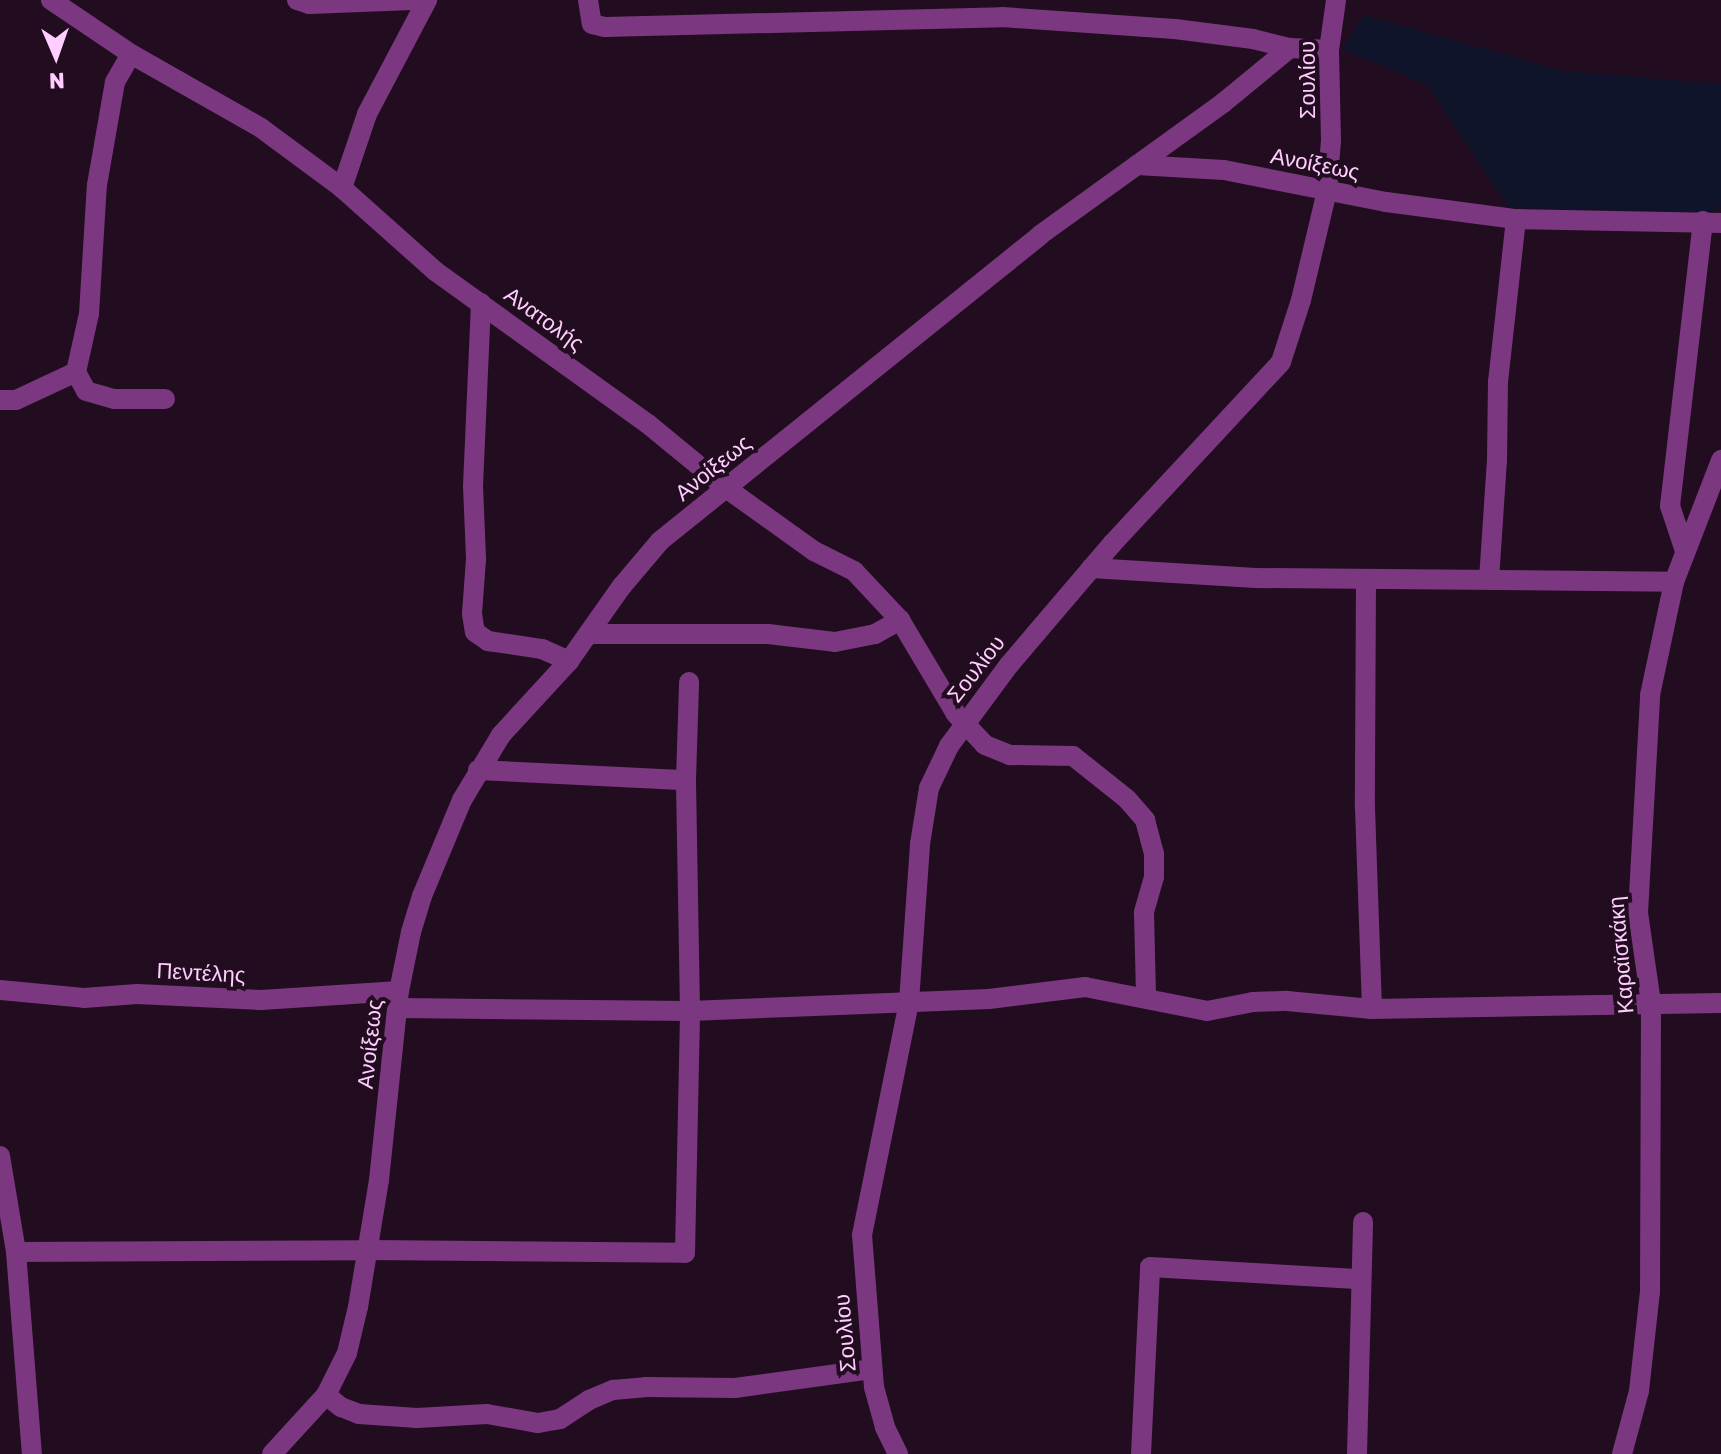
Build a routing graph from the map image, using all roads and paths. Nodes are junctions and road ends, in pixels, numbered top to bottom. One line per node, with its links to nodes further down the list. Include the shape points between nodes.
1 (51, 0): 9 (street, Ανατολής)
2 (297, 0): 3 (street)
3 (412, 0)
4 (427, 0): 11 (street, via 367,114)
5 (588, 0): 7 (street, via 592,24 605,27 1002,17 1175,29)
6 (1336, 0): 8 (street, Σουλίου)
7 (1290, 48): 8 (street); 10 (street)
8 (1329, 50): 12 (street, Σουλίου)
9 (131, 54): 11 (street, Ανατολής, via 261,128); 16 (street, via 115,82 97,185 89,314)
10 (1137, 165): 12 (street, Ανοίξεως, via 1224,170); 20 (street, Ανοίξεως, via 1040,235)
11 (342, 188): 15 (street, Ανατολής, via 435,271)
12 (1327, 191): 13 (street, Ανοίξεως); 22 (street, Σουλίου, via 1281,362)
13 (1516, 219): 14 (street, Ανοίξεως); 24 (street, via 1498,382)
14 (1712, 222): 21 (street, via 1670,506)
15 (481, 303): 20 (street, Ανατολής, via 648,424); 28 (street, via 473,486 475,632 488,641 542,649)
16 (76, 372): 17 (street, via 86,391 114,399); 18 (street, via 16,400)
17 (165, 399)
18 (0, 400)
19 (1721, 460): 21 (street, Καραϊσκάκη)
20 (726, 488): 26 (street, Ανατολής, via 814,551 854,571); 27 (street, Ανοίξεως, via 647,555)
21 (1685, 551): 25 (street, Καραϊσκάκη)
22 (1091, 568): 23 (street); 30 (street, Σουλίου)
23 (1366, 580): 24 (street); 39 (street, via 1365,808)
24 (1489, 580): 25 (street)
25 (1674, 582): 37 (street, Καραϊσκάκη, via 1650,695 1639,883 1638,922)
26 (900, 620): 27 (street, via 875,634 835,642 768,634); 30 (street, Ανατολής)
27 (588, 634): 28 (street, Ανοίξεως)
28 (569, 661): 31 (street, Ανοίξεως, via 513,719)
29 (689, 682): 32 (street)
30 (963, 724): 34 (street, Ανατολής, via 1001,753 1073,756 1139,811 1152,838 1155,863 1144,913); 36 (street, Σουλίου, via 926,799)
31 (478, 770): 32 (street); 35 (street, Ανοίξεως, via 422,896)
32 (686, 780): 40 (street)
33 (0, 990): 35 (street, Πεντέλης, via 84,998 137,994)
34 (1146, 997): 36 (street, Πεντέλης, via 1085,987 1040,995); 39 (street, Πεντέλης, via 1207,1011 1287,1001)
35 (398, 1000): 40 (street, Πεντέλης); 43 (street, Ανοίξεως)
36 (909, 1002): 40 (street, Πεντέλης); 46 (street, Σουλίου, via 862,1235)
37 (1651, 1003): 38 (street, Πεντέλης); 39 (street, Πεντέλης); 53 (street, Καραϊσκάκη, via 1650,1292 1639,1391)
38 (1721, 1003)
39 (1372, 1009)
40 (690, 1011): 43 (street, via 685,1253)
41 (0, 1156): 44 (street)
42 (1363, 1222): 45 (street)
43 (368, 1250): 44 (street); 47 (street, Ανοίξεως, via 353,1333)
44 (16, 1252): 48 (street)
45 (1361, 1279): 51 (street, via 1150,1267); 52 (street)
46 (872, 1369): 47 (street, via 735,1388 613,1390 560,1419 538,1423 487,1414 359,1414); 50 (street, Σουλίου, via 878,1405)
47 (326, 1395): 49 (street, Ανοίξεως)
48 (32, 1454)
49 (272, 1454)
50 (898, 1454)
51 (1141, 1454)
52 (1357, 1454)
53 (1622, 1454)

